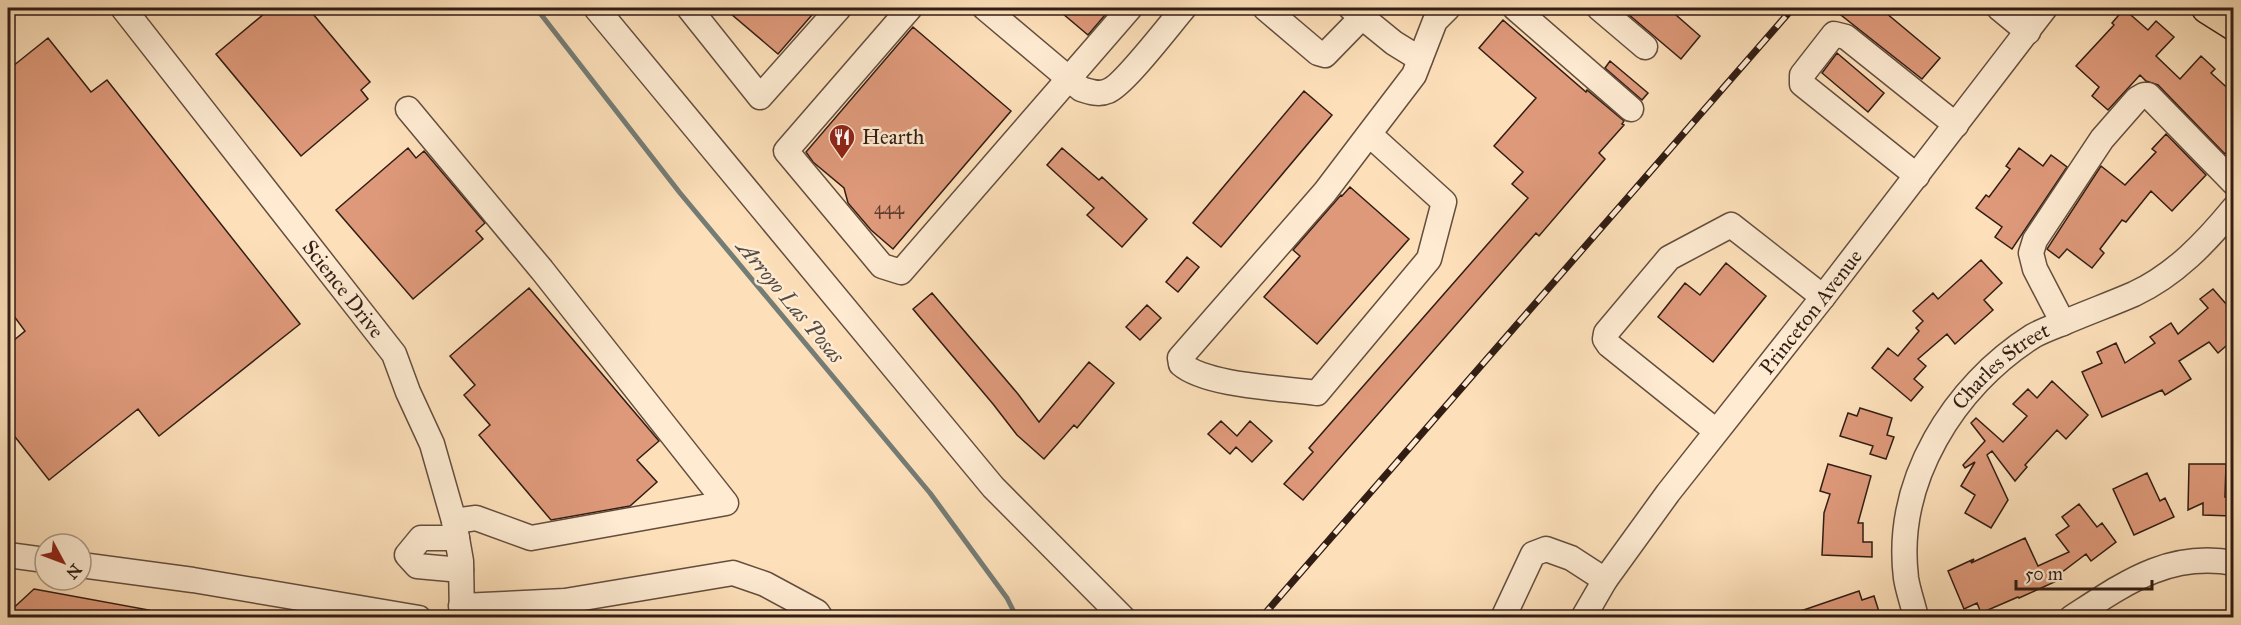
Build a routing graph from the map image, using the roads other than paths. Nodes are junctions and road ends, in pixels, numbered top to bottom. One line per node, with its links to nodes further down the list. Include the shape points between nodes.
1 (123, 8): 32 (street, Science Drive, via 394,354 432,444)
2 (596, 8): 42 (street, via 993,487)
3 (689, 8): 4 (street, via 760,97)
4 (837, 8)
5 (910, 8): 21 (street, via 786,151 882,266 901,272)
6 (986, 8): 21 (street)
7 (1130, 8): 21 (street)
8 (1184, 8): 21 (street, via 1123,81 1109,91 1092,93)
9 (1265, 8): 15 (street, via 1325,56)
10 (1515, 8): 23 (street)
11 (1599, 8): 19 (street)
12 (1999, 8): 18 (street)
13 (2045, 8): 18 (street, Princeton Avenue)
14 (2207, 8): 17 (main road)
15 (1356, 12): 20 (street)
16 (1434, 12): 20 (street)
17 (2234, 25)
18 (2028, 32): 24 (street, Princeton Avenue)
19 (1645, 47)
20 (1417, 67): 25 (street)
21 (1070, 80)
22 (408, 109): 32 (street, via 542,270 726,503 531,538 476,518)
23 (1631, 109)
24 (1956, 125): 26 (street, Princeton Avenue); 26 (street, via 1846,37 1833,34 1802,75 1802,84)
25 (1369, 134): 25 (street, via 1325,192 1180,358 1181,364 1212,379 1317,393 1429,259 1444,202)
26 (1917, 176): 29 (street, Princeton Avenue)
27 (2234, 183): 30 (street, via 2152,98 2144,95 2137,99 2102,139 2035,240 2031,253 2035,269)
28 (2234, 208): 30 (street, Charles Street, via 2190,256 2156,283)
29 (1823, 297): 31 (street, Princeton Avenue); 31 (street, via 1731,225 1669,258 1606,333 1609,345)
30 (2063, 323): 45 (street, Charles Street, via 2007,354 1978,379 1931,447 1910,507 1906,536 1906,578)
31 (1716, 431): 38 (street, Princeton Avenue)
32 (455, 530): 37 (street, Science Drive); 37 (street, via 421,538 407,555 417,566)
33 (8, 555): 34 (street)
34 (33, 558)
35 (2234, 563): 46 (street, via 2194,560 2164,565)
36 (93, 567): 40 (street)
37 (461, 570): 39 (street, Science Drive)
38 (1605, 580): 43 (street, via 1571,558 1546,549 1533,554); 44 (street, Princeton Avenue)
39 (462, 612): 41 (street, via 565,601 733,573 765,584 817,612)
40 (406, 616)
41 (821, 618)
42 (1123, 618)
43 (1503, 618)
44 (1583, 618)
45 (1916, 618)
46 (2071, 618)

